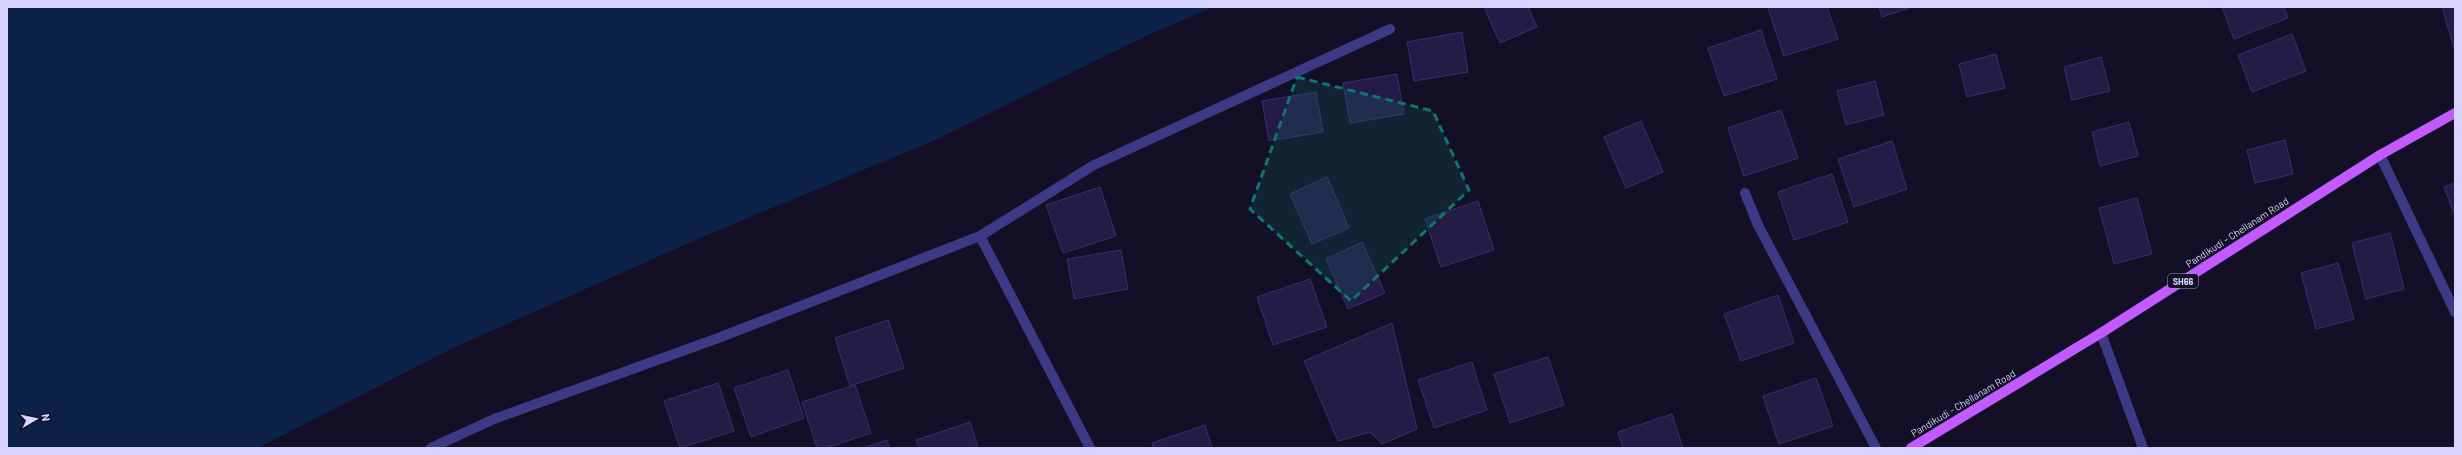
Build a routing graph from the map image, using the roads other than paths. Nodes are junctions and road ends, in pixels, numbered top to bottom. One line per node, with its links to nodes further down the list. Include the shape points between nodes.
1 (1390, 29): 5 (street, via 1094,166)
2 (2455, 113): 3 (main road, Pandikudi - Chellanam Road / SH66)
3 (2380, 155): 6 (street); 7 (main road, Pandikudi - Chellanam Road / SH66)
4 (1745, 193): 10 (street, via 1758,225)
5 (980, 236): 8 (street, via 728,334 494,419); 9 (street)
6 (2455, 312)
7 (2101, 333): 11 (main road, Pandikudi - Chellanam Road / SH66); 12 (street)
8 (431, 448)
9 (1090, 448)
10 (1876, 448)
11 (1911, 448)
12 (2143, 448)

